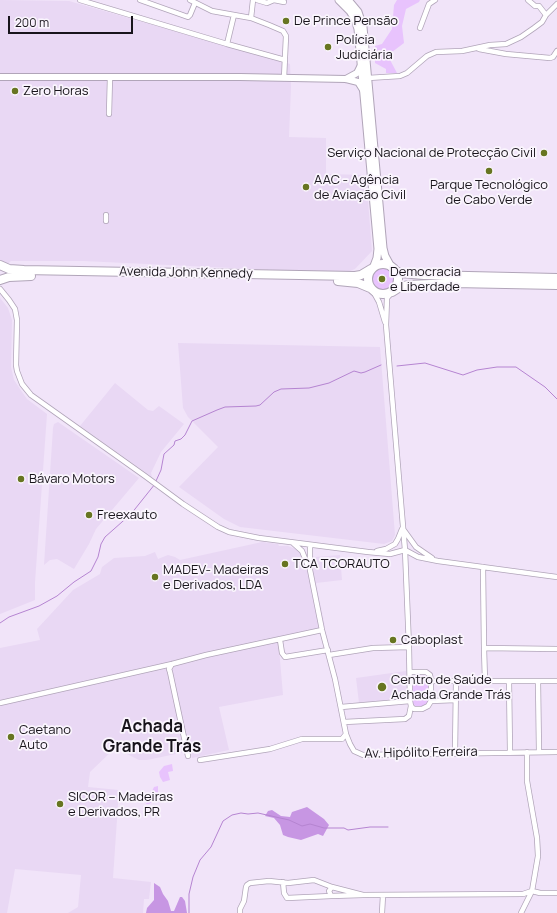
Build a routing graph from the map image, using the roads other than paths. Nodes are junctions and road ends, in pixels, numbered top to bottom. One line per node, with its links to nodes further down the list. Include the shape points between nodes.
1 (80, 0): 17 (street)
2 (140, 0): 10 (street, via 188,17)
3 (253, 0): 15 (street)
4 (257, 0): 5 (street)
5 (274, 0): 11 (street)
6 (339, 0): 21 (main road, via 350,11 357,24)
7 (348, 0): 25 (main road, via 362,22)
8 (435, 0): 16 (street, via 429,4)
9 (528, 0): 14 (street, via 539,6)
10 (193, 1): 13 (street, via 212,10)
11 (284, 2)
12 (557, 4): 14 (street)
13 (234, 14): 15 (street); 17 (street)
14 (546, 16): 18 (street, via 542,22 514,41)
15 (251, 18): 20 (street, via 283,31 286,36)
16 (420, 28)
17 (227, 44): 20 (street)
18 (478, 48): 19 (street, via 506,54 550,58); 25 (street, via 436,52 400,76)
19 (557, 51)
20 (285, 60): 24 (street)
21 (361, 64): 26 (main road, via 357,74); 27 (main road)
22 (0, 77): 23 (main road)
23 (110, 77): 24 (main road); 28 (street)
24 (284, 78): 26 (main road)
25 (368, 78): 33 (main road, via 383,248)
26 (346, 79): 27 (main road, via 358,82)
27 (364, 91): 32 (main road, via 378,249)
28 (109, 114)
29 (106, 215): 30 (street)
30 (106, 221)
31 (0, 265): 32 (highway, Avenida John Kennedy, via 9,269 24,270 355,276)
32 (373, 268): 33 (highway, via 383,264); 38 (highway, via 367,278)
33 (393, 268): 34 (highway, via 400,273 431,276); 39 (highway, via 398,279)
34 (557, 278)
35 (0, 280): 38 (highway, Avenida John Kennedy, via 23,275 348,281 363,284)
36 (557, 285): 39 (highway, via 454,283 408,285)
37 (0, 289): 42 (street, via 16,312 16,365 19,378 36,400 210,522 229,532)
38 (371, 290): 39 (highway, via 382,295); 40 (street, via 379,302)
39 (392, 292): 40 (street, via 387,298)
40 (386, 325): 41 (street)
41 (402, 527): 44 (street); 45 (street, via 398,539 391,547); 46 (street, via 416,548)
42 (289, 542): 43 (street); 48 (street, via 302,551)
43 (310, 545): 45 (street); 48 (street)
44 (404, 550): 45 (street, via 390,554); 46 (street, via 418,557); 52 (street)
45 (368, 552)
46 (438, 561): 47 (street)
47 (483, 567): 49 (street); 53 (street)
48 (310, 570): 50 (street, Av. Hipólito Ferreira)
49 (557, 577)
50 (322, 630): 51 (street); 55 (street, Av. Hipólito Ferreira)
51 (280, 640): 55 (street, via 282,655 285,657); 56 (street)
52 (409, 647): 55 (street); 57 (street)
53 (484, 648): 54 (street); 59 (street)
54 (557, 649)
55 (328, 652): 69 (street, Av. Hipólito Ferreira)
56 (172, 664): 67 (street); 77 (street, via 170,672)
57 (410, 672): 58 (street, via 426,672 430,675); 65 (street)
58 (431, 681): 63 (street); 66 (street)
59 (485, 681): 60 (street); 63 (street)
60 (509, 681): 61 (street); 72 (street)
61 (538, 681): 62 (street); 74 (street)
62 (557, 681)
63 (456, 682): 64 (street)
64 (456, 700): 66 (street); 76 (street)
65 (410, 701): 68 (street); 69 (street)
66 (431, 701): 68 (street, via 424,709)
67 (0, 702)
68 (411, 706): 70 (street, via 410,715 406,719)
69 (341, 707): 70 (street, Av. Hipólito Ferreira)
70 (344, 722): 71 (street, Av. Hipólito Ferreira)
71 (346, 734): 76 (street, Av. Hipólito Ferreira, via 352,748 360,754); 78 (street, via 342,739 302,739 270,749)
72 (510, 752): 73 (street, Av. Hipólito Ferreira); 76 (street, Av. Hipólito Ferreira)
73 (527, 752): 74 (street, Av. Hipólito Ferreira); 81 (street, via 527,781 538,856)
74 (539, 752): 75 (street, Av. Hipólito Ferreira)
75 (557, 752)
76 (455, 753)
77 (188, 756)
78 (200, 760)
79 (283, 882): 80 (street, via 314,880); 85 (street, via 284,895 287,898); 86 (street, via 262,881 248,884)
80 (332, 887): 83 (street); 85 (street, via 329,891)
81 (532, 891): 82 (street); 84 (street, via 523,894); 88 (street)
82 (557, 894)
83 (363, 895): 84 (street); 85 (street)
84 (383, 895): 87 (street)
85 (331, 896)
86 (240, 913)
87 (382, 913)
88 (521, 913)

